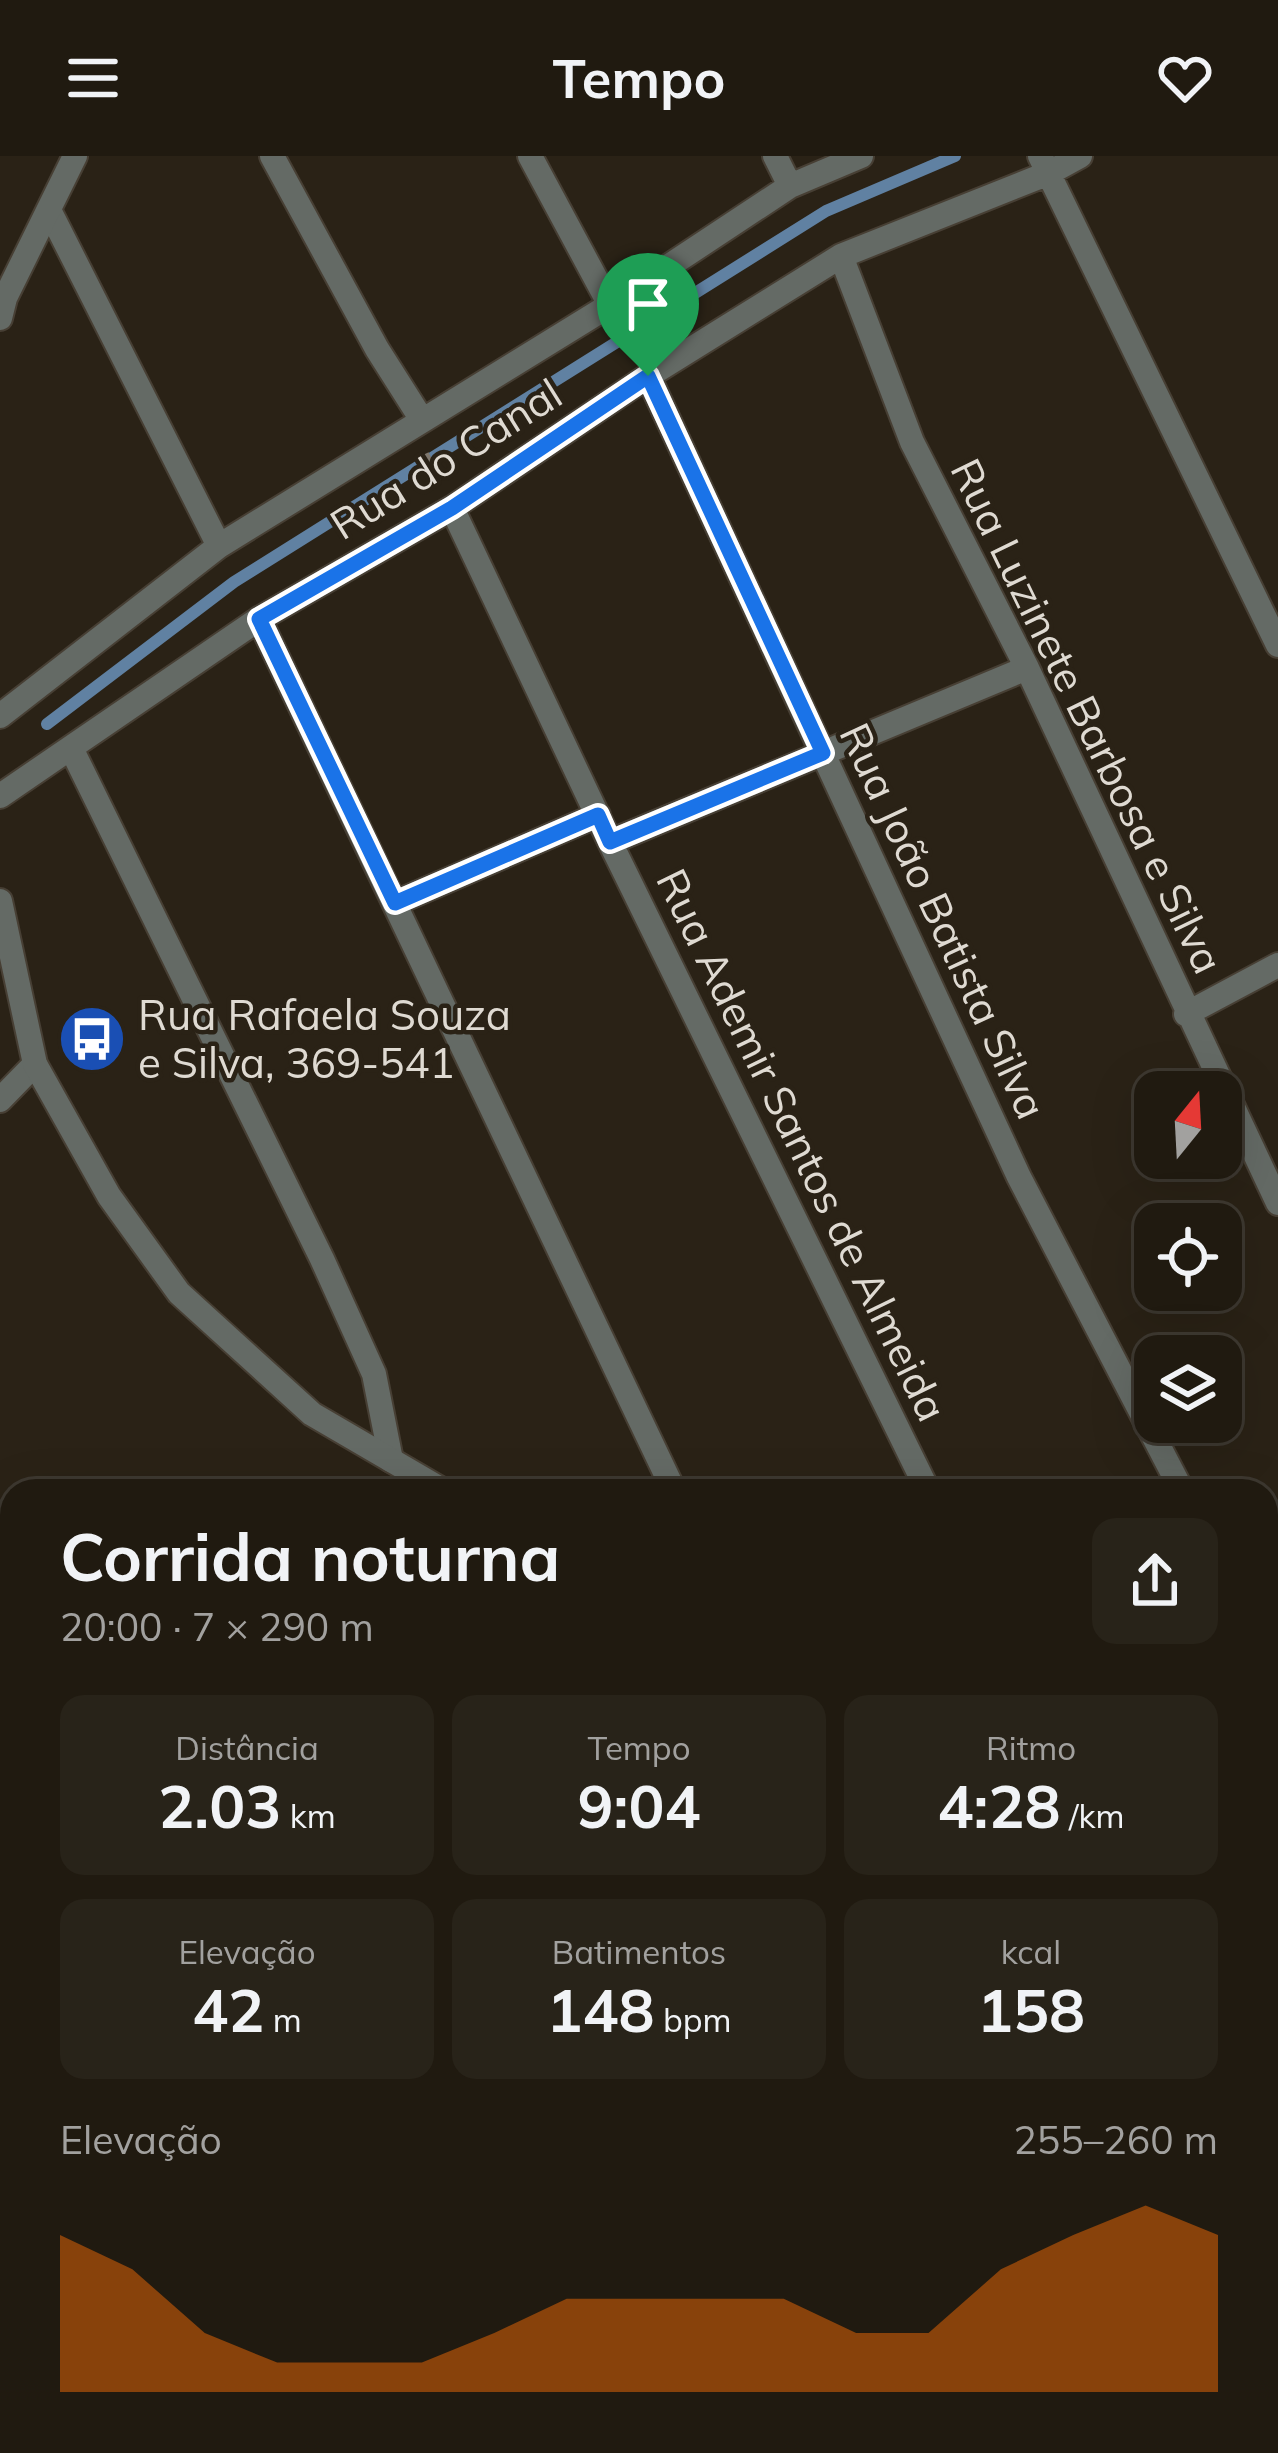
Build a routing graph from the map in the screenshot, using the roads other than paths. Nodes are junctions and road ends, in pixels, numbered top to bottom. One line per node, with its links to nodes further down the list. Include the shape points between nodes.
1 (75, 156): 9 (street)
2 (272, 156): 14 (street)
3 (530, 156): 11 (street)
4 (775, 156): 8 (street)
5 (861, 156): 8 (street, Rua do Canal)
6 (1080, 156): 7 (street, Rua do Canal)
7 (1044, 165): 10 (street, Rua do Canal); 18 (street)
8 (790, 186): 11 (street, Rua do Canal)
9 (50, 212): 12 (street); 16 (street)
10 (841, 256): 13 (street, Rua do Canal); 19 (street, Rua Luzinete Barbosa e Silva, via 912,442)
11 (610, 305): 14 (street, Rua do Canal)
12 (0, 318)
13 (648, 376): 15 (street, Rua do Canal); 22 (street, Rua João Batista Silva)
14 (421, 433): 16 (street, Rua do Canal)
15 (452, 508): 17 (street, Rua do Canal); 24 (street, Rua Ademir Santos de Almeida)
16 (218, 546): 20 (street, Rua do Canal)
17 (259, 619): 21 (street, Rua do Canal); 27 (street)
18 (1278, 646)
19 (1027, 668): 22 (street); 29 (street, Rua Luzinete Barbosa e Silva)
20 (0, 716)
21 (70, 748): 23 (street, Rua do Canal); 33 (street, via 331,1278 374,1374)
22 (823, 753): 25 (street); 37 (street, Rua João Batista Silva, via 1019,1177)
23 (0, 796)
24 (598, 815): 25 (street, Rua Ademir Santos de Almeida); 27 (street)
25 (610, 842): 36 (street, Rua Ademir Santos de Almeida)
26 (0, 901): 30 (street)
27 (395, 903): 35 (street)
28 (1278, 965): 29 (street)
29 (1186, 1014): 32 (street, Rua Luzinete Barbosa e Silva)
30 (35, 1064): 31 (street); 33 (street, via 110,1196 179,1293 312,1414)
31 (0, 1100)
32 (1278, 1203)
33 (391, 1460): 34 (street)
34 (420, 1479)
35 (668, 1479)
36 (922, 1479)
37 (1176, 1479)

